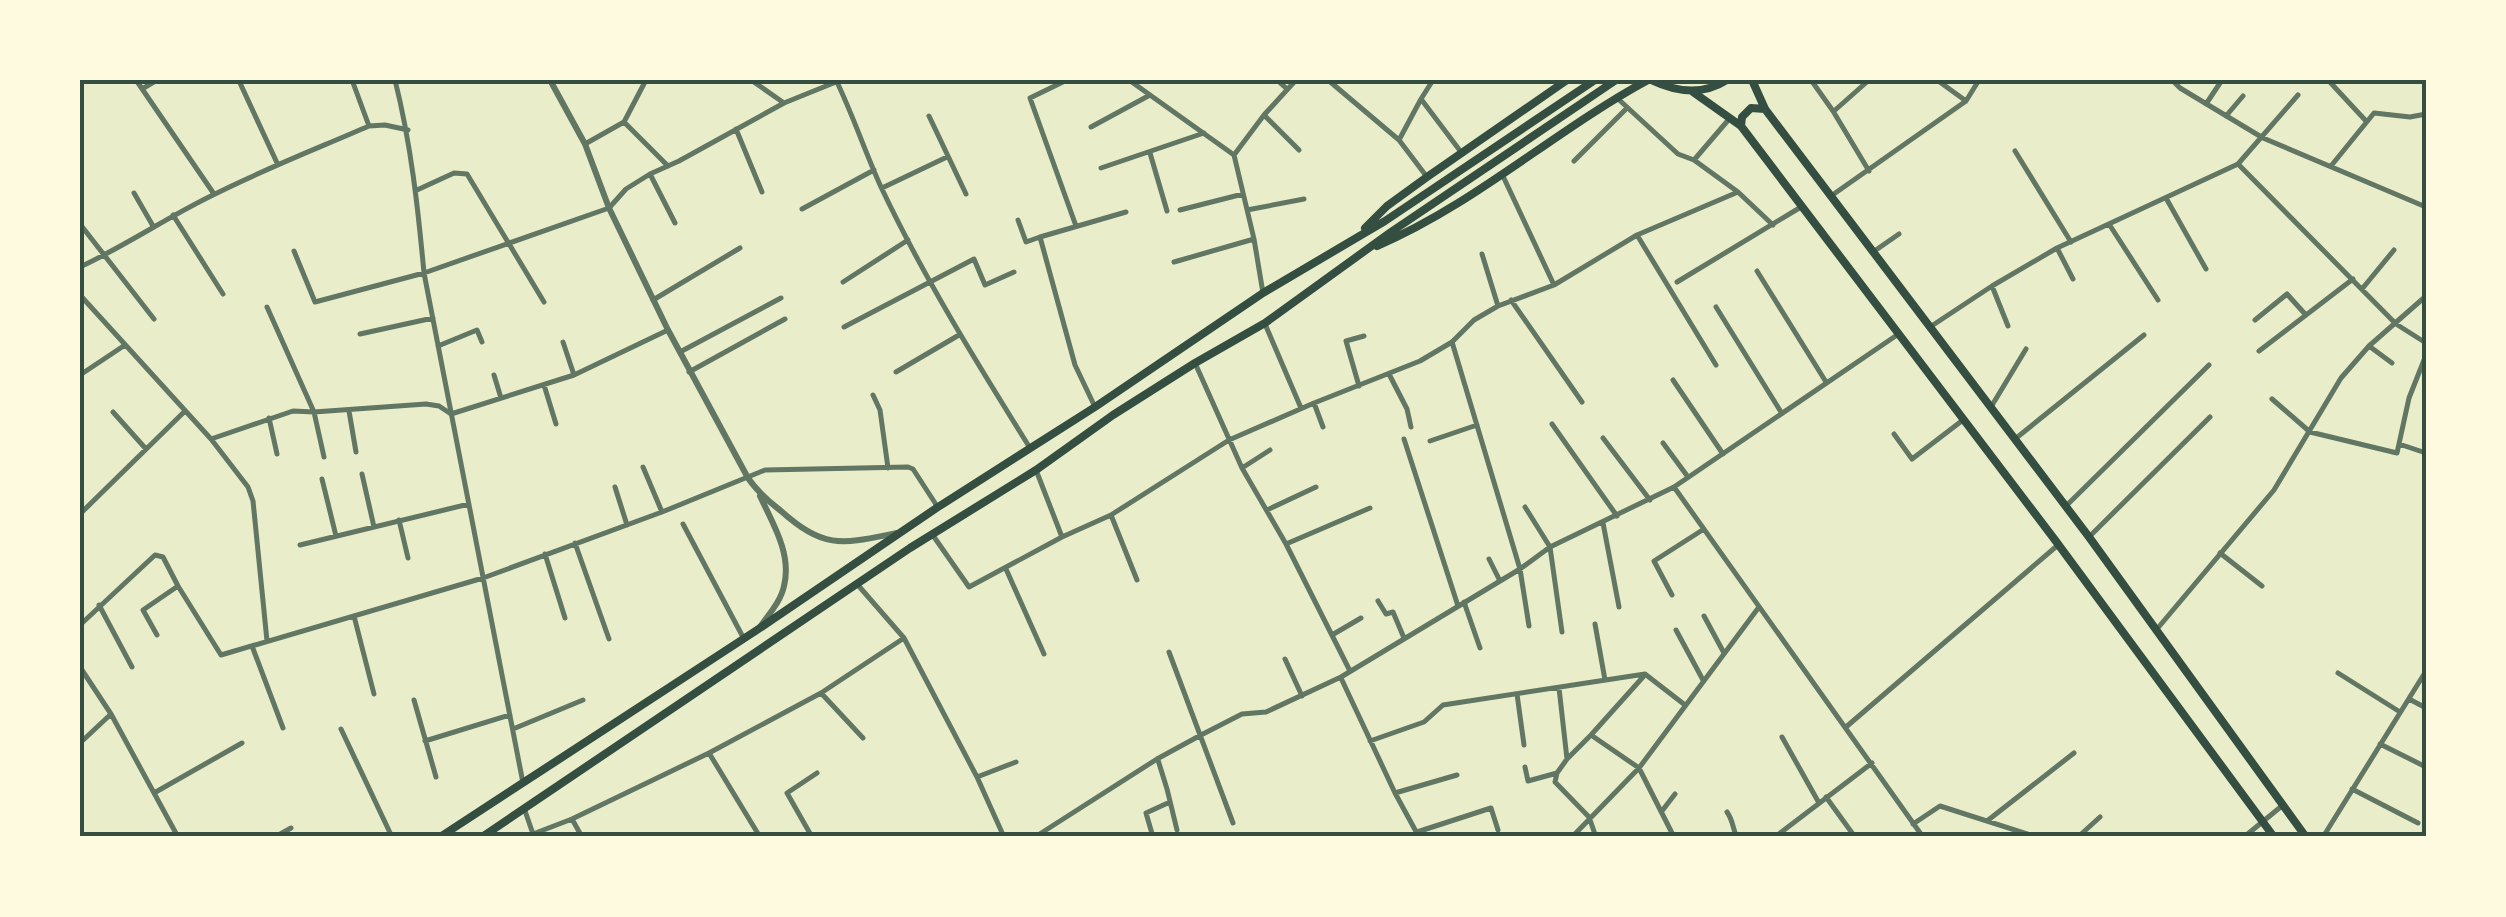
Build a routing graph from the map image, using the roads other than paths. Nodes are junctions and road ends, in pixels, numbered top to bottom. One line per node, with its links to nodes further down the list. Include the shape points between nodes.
1 (136, 80): 31 (street)
2 (157, 80): 31 (street)
3 (352, 80): 52 (street)
4 (395, 80): 56 (street)
5 (550, 80): 60 (street)
6 (646, 80): 51 (street)
7 (751, 80): 40 (street)
8 (838, 80): 40 (street); 74 (street)
9 (1067, 80): 104 (street, via 1030,98)
10 (1130, 80): 35 (street)
11 (1277, 80): 32 (street)
12 (1296, 80): 32 (street)
13 (1328, 80): 59 (street)
14 (1433, 80): 38 (street)
15 (1567, 80): 64 (main road)
16 (1595, 80): 111 (main road)
17 (1605, 80): 37 (main road)
18 (1616, 80): 118 (main road)
19 (1650, 80): 33 (main road); 37 (main road)
20 (1727, 80): 33 (main road)
21 (1752, 80): 43 (main road)
22 (1810, 80): 44 (street)
23 (1869, 80): 44 (street)
24 (1937, 80): 39 (street)
25 (1978, 80): 39 (street)
26 (2172, 80): 30 (street)
27 (2222, 80): 41 (street)
28 (2328, 80): 50 (street)
29 (240, 83): 70 (street)
30 (2181, 84): 41 (street)
31 (142, 89): 84 (street)
32 (1287, 89): 46 (street)
33 (1693, 92): 49 (main road)
34 (2298, 95): 58 (street)
35 (1150, 96): 54 (street); 57 (street)
36 (2242, 96): 48 (street)
37 (1616, 97): 42 (street); 77 (main road)
38 (1420, 99): 59 (street); 64 (street)
39 (1966, 101): 75 (street)
40 (784, 102): 55 (street)
41 (2206, 104): 48 (street)
42 (1627, 108): 67 (street, via 1678,154); 68 (street)
43 (1764, 109): 53 (main road, via 1752,108); 87 (main road)
44 (1833, 111): 75 (street)
45 (2426, 114): 50 (street, via 2374,113)
46 (1264, 115): 61 (street); 65 (street)
47 (929, 116): 66 (street)
48 (2226, 116): 58 (street)
49 (1730, 118): 53 (main road); 67 (street)
50 (2366, 121): 72 (street)
51 (624, 122): 60 (street); 71 (street)
52 (369, 126): 56 (street); 70 (street)
53 (1741, 126): 92 (main road)
54 (1092, 128)
55 (736, 129): 71 (street); 81 (street)
56 (408, 130): 80 (street)
57 (1204, 133): 63 (street); 65 (street)
58 (2263, 138): 69 (street); 72 (street)
59 (1399, 140): 78 (street)
60 (585, 144): 91 (street)
61 (1299, 150)
62 (2014, 151): 112 (street)
63 (1150, 153): 73 (street); 96 (street)
64 (1461, 153): 78 (main road)
65 (1234, 155): 86 (street)
66 (948, 157): 79 (street); 85 (street)
67 (1694, 160): 82 (street)
68 (1574, 162)
69 (2238, 164): 89 (street); 129 (street)
70 (278, 165): 84 (street)
71 (668, 166): 76 (street)
72 (2330, 166): 90 (street)
73 (1101, 168)
74 (874, 170): 79 (street); 93 (street)
75 (1869, 171): 87 (street)
76 (650, 174): 91 (street); 100 (street)
77 (1502, 174): 118 (main road, via 1456,206); 133 (street)
78 (1427, 177): 111 (main road)
79 (882, 188): 110 (street)
80 (417, 190): 113 (street, via 467,174); 127 (street)
81 (762, 192)
82 (1738, 192): 105 (street); 107 (street)
83 (134, 193): 103 (street)
84 (214, 194): 98 (street)
85 (966, 194)
86 (1242, 194): 94 (street); 95 (street)
87 (1831, 196): 119 (main road)
88 (1304, 198): 95 (street)
89 (2166, 198): 102 (street); 124 (street)
90 (2426, 207)
91 (609, 208): 113 (street); 141 (street)
92 (1802, 208): 105 (street); 161 (main road)
93 (802, 209)
94 (1180, 210)
95 (1247, 210): 109 (street)
96 (1167, 211)
97 (1126, 212): 104 (street)
98 (173, 215): 103 (street); 138 (street)
99 (1018, 220): 108 (street, via 1026,242)
100 (675, 222)
101 (80, 224): 121 (street)
102 (2109, 224): 112 (street); 143 (street)
103 (153, 226): 121 (street)
104 (1076, 226): 108 (street)
105 (1773, 226): 132 (street)
106 (1898, 234): 119 (street)
107 (1637, 236): 133 (street); 177 (street)
108 (1040, 238): 195 (street, via 1076,365)
109 (1254, 239): 122 (street); 136 (street)
110 (908, 240): 130 (street); 131 (street)
111 (1352, 240): 136 (main road)
112 (2071, 242): 115 (street)
113 (510, 243): 127 (street); 144 (street)
114 (740, 248): 141 (street)
115 (2057, 248): 128 (street); 134 (street)
116 (2394, 250): 135 (street)
117 (294, 251): 127 (street, via 315,302)
118 (1364, 252): 153 (main road)
119 (1874, 252): 156 (main road)
120 (1482, 254): 145 (street)
121 (105, 255): 123 (street); 150 (street)
122 (1174, 262)
123 (80, 267)
124 (2206, 269)
125 (1757, 271): 187 (street)
126 (1014, 272): 131 (street, via 985,285 974,259)
127 (424, 274): 149 (street)
128 (2073, 279)
129 (2352, 280): 135 (street); 148 (street)
130 (843, 282)
131 (931, 282): 155 (street); 160 (street)
132 (1677, 282)
133 (1554, 285): 142 (street)
134 (1992, 286): 156 (street); 157 (street)
135 (2362, 290): 154 (street)
136 (1263, 293): 195 (main road)
137 (80, 294): 168 (street)
138 (223, 294)
139 (2426, 296): 154 (street)
140 (781, 298): 173 (street)
141 (653, 300): 158 (street)
142 (1511, 300): 145 (street); 194 (street)
143 (2158, 300)
144 (544, 302)
145 (1498, 306): 166 (street)
146 (1716, 306): 202 (street)
147 (267, 307): 201 (street)
148 (2305, 314): 152 (street, via 2287,294); 172 (street)
149 (433, 318): 159 (street); 169 (street)
150 (154, 319)
151 (785, 319): 180 (street)
152 (2256, 320)
153 (1264, 323): 175 (main road); 197 (street)
154 (2396, 324): 167 (street); 170 (street)
155 (844, 326)
156 (1930, 326): 196 (main road)
157 (2008, 326)
158 (668, 330): 173 (street); 185 (street)
159 (360, 334)
160 (959, 335): 181 (street); 222 (street)
161 (1897, 335): 187 (street); 206 (main road)
162 (2144, 335): 215 (street)
163 (1364, 336): 189 (street, via 1346,341)
164 (482, 342): 169 (street, via 477,330)
165 (563, 342): 185 (street)
166 (1452, 342): 182 (street); 209 (street)
167 (2426, 343)
168 (124, 344): 183 (street); 200 (street)
169 (438, 346): 203 (street)
170 (2369, 346): 176 (street); 212 (street)
171 (2026, 348): 196 (street)
172 (2258, 350)
173 (680, 352): 180 (street)
174 (2426, 355): 179 (street)
175 (1195, 363): 218 (street); 233 (main road)
176 (2392, 363)
177 (1716, 365)
178 (2208, 366): 244 (street)
179 (2424, 366): 221 (street)
180 (689, 372): 235 (street)
181 (896, 372)
182 (1389, 374): 189 (street); 211 (street)
183 (80, 375)
184 (494, 375): 191 (street)
185 (574, 376): 188 (street)
186 (1673, 380): 227 (street)
187 (1826, 382): 202 (street)
188 (544, 385): 191 (street); 207 (street)
189 (1359, 386): 193 (street)
190 (874, 396): 231 (street)
191 (501, 398): 203 (street)
192 (2272, 399): 212 (street)
193 (1314, 402): 197 (street); 210 (street)
194 (1582, 402)
195 (1095, 407): 222 (main road)
196 (1990, 407): 215 (main road)
197 (1301, 408): 218 (street)
198 (349, 410): 201 (street); 203 (street, via 426,404); 225 (street)
199 (113, 412): 223 (street)
200 (184, 412): 216 (street); 223 (street)
201 (314, 412): 205 (street); 229 (street)
202 (1781, 412): 227 (street)
203 (451, 414): 243 (street)
204 (2210, 417): 262 (street)
205 (269, 418): 216 (street); 226 (street)
206 (1962, 420): 213 (street, via 1912,458); 267 (main road)
207 (556, 424)
208 (1552, 424): 252 (street)
209 (1476, 425): 219 (street); 274 (street)
210 (1323, 426)
211 (1411, 427)
212 (2310, 432): 221 (street, via 2397,453); 269 (street, via 2274,490)
213 (1894, 434)
214 (1604, 438): 242 (street)
215 (2014, 438): 244 (main road)
216 (211, 439): 304 (street, via 251,494)
217 (1404, 439): 283 (street)
218 (1229, 440): 232 (street); 251 (street)
219 (1430, 441)
220 (1663, 443): 236 (street)
221 (2399, 444): 228 (street)
222 (1030, 448): 245 (main road)
223 (146, 450): 250 (street)
224 (1270, 450): 232 (street)
225 (356, 452)
226 (276, 454)
227 (1723, 454): 236 (street)
228 (2426, 454)
229 (324, 457)
230 (643, 466): 249 (street)
231 (888, 468): 235 (street, via 765,470); 245 (street, via 913,469)
232 (1242, 468): 248 (street)
233 (1036, 470): 260 (main road); 263 (street)
234 (362, 474): 257 (street)
235 (748, 478): 241 (street); 249 (street)
236 (1688, 478): 240 (street)
237 (322, 479): 261 (street)
238 (615, 487): 255 (street)
239 (1316, 487): 248 (street)
240 (1674, 488): 242 (street); 258 (street)
241 (757, 491): 259 (street, via 802,530 828,542); 294 (street, via 785,557 784,586)
242 (1650, 500): 252 (street)
243 (469, 504): 253 (street); 275 (street)
244 (2066, 506): 262 (main road)
245 (938, 507): 259 (main road)
246 (1525, 507): 268 (street)
247 (1370, 508): 265 (street)
248 (1267, 510): 265 (street)
249 (662, 512): 255 (street)
250 (80, 514)
251 (1110, 514): 263 (street); 276 (street)
252 (1616, 516): 254 (street)
253 (399, 520): 257 (street); 271 (street)
254 (1603, 522): 268 (street); 286 (street)
255 (627, 524): 264 (street)
256 (683, 524): 303 (street)
257 (374, 526): 261 (street)
258 (1704, 529): 281 (street, via 1654,561); 285 (street)
259 (903, 531): 294 (main road)
260 (932, 534): 273 (street, via 969,588); 278 (main road)
261 (336, 536): 266 (street)
262 (2089, 536): 296 (main road)
263 (1062, 537): 273 (street)
264 (575, 543): 270 (street); 302 (street)
265 (1286, 544): 299 (street)
266 (300, 545)
267 (2058, 545): 333 (street); 376 (main road)
268 (1550, 547): 274 (street); 297 (street)
269 (2220, 553): 280 (street); 296 (street)
270 (545, 554): 275 (street); 289 (street)
271 (408, 558)
272 (1489, 559): 277 (street)
273 (1006, 569): 309 (street)
274 (1520, 569): 277 (street); 293 (street)
275 (483, 578): 287 (street); 332 (street)
276 (1137, 580)
277 (1500, 580): 283 (street)
278 (857, 584): 300 (street); 370 (main road)
279 (178, 586): 284 (street, via 163,557 155,555); 298 (street, via 143,610); 305 (street, via 221,655)
280 (2262, 586)
281 (1672, 595)
282 (1378, 601): 301 (street, via 1386,614 1392,612)
283 (1461, 604): 301 (street); 306 (street)
284 (99, 605): 292 (street); 312 (street)
285 (1760, 606): 308 (street); 333 (street)
286 (1619, 607)
287 (354, 616): 304 (street); 321 (street)
288 (1704, 616): 308 (street)
289 (566, 618)
290 (1361, 618): 299 (street)
291 (1595, 624): 319 (street)
292 (80, 625)
293 (1529, 626)
294 (758, 630): 303 (main road)
295 (1676, 630): 318 (street)
296 (2156, 630): 369 (main road)
297 (1562, 632)
298 (158, 635)
299 (1332, 636): 313 (street)
300 (904, 638): 322 (street); 358 (street)
301 (1404, 638): 313 (street)
302 (609, 639)
303 (744, 639): 361 (main road)
304 (267, 641): 305 (street)
305 (252, 646): 334 (street)
306 (1480, 648)
307 (1169, 652): 337 (street)
308 (1724, 653): 318 (street)
309 (1044, 654)
310 (1285, 659): 324 (street)
311 (80, 667): 331 (street)
312 (132, 667)
313 (1350, 671): 317 (street)
314 (2426, 671): 325 (street)
315 (2338, 673): 330 (street)
316 (1645, 674): 319 (street); 328 (street); 338 (street)
317 (1341, 677): 324 (street); 342 (street)
318 (1704, 680): 328 (street)
319 (1605, 681): 320 (street)
320 (1559, 688): 323 (street); 349 (street)
321 (374, 694)
322 (822, 694): 340 (street); 347 (street)
323 (1516, 694): 342 (street, via 1443,705 1424,722); 346 (street)
324 (1302, 696): 337 (street)
325 (2409, 699): 329 (street); 330 (street)
326 (414, 700): 341 (street)
327 (583, 700): 336 (street)
328 (1685, 705): 355 (street)
329 (2426, 708)
330 (2400, 712): 345 (street)
331 (111, 714): 343 (street); 363 (street)
332 (510, 714): 336 (street); 341 (street)
333 (1846, 727): 352 (street)
334 (283, 728)
335 (341, 729): 389 (street)
336 (513, 729): 361 (street)
337 (1201, 735): 350 (street); 378 (street)
338 (1591, 735): 349 (street); 355 (street)
339 (1782, 737): 368 (street)
340 (864, 738)
341 (425, 741): 360 (street)
342 (1370, 741): 364 (street)
343 (80, 743)
344 (242, 743): 363 (street)
345 (2380, 744): 353 (street); 362 (street)
346 (1524, 745)
347 (709, 752): 375 (street); 393 (street)
348 (2074, 754): 377 (street)
349 (1567, 758): 357 (street)
350 (1157, 760): 367 (street); 384 (street)
351 (1016, 762): 358 (street)
352 (1872, 763): 366 (street); 380 (street)
353 (2426, 767)
354 (1524, 768): 357 (street, via 1528,781)
355 (1639, 768): 371 (street); 373 (street)
356 (818, 773): 394 (street, via 786,794)
357 (1557, 773): 373 (street, via 1555,782)
358 (978, 776): 395 (street)
359 (1457, 776): 364 (street)
360 (436, 778)
361 (523, 782): 390 (main road)
362 (2352, 789): 379 (street); 410 (street)
363 (154, 793): 387 (street)
364 (1396, 794): 385 (street)
365 (1674, 794): 371 (street)
366 (1826, 797): 368 (street); 403 (street)
367 (1170, 802): 382 (street); 397 (street, via 1146,813)
368 (1819, 803): 402 (street)
369 (2282, 805): 376 (street); 409 (main road)
370 (524, 808): 386 (street); 391 (main road)
371 (1662, 811): 400 (street)
372 (1727, 812): 401 (street)
373 (1589, 817): 398 (street); 399 (street)
374 (2100, 817): 406 (street)
375 (572, 819): 386 (street); 392 (street)
376 (2262, 821): 407 (street); 408 (main road)
377 (1987, 822): 380 (street, via 1940,806); 405 (street)
378 (1234, 823)
379 (2418, 823)
380 (1913, 824): 404 (street)
381 (290, 828): 388 (street)
382 (1177, 830)
383 (1498, 830): 385 (street, via 1490,808)
384 (1044, 834): 396 (street)
385 (1418, 834)
386 (533, 836)
387 (178, 837)
388 (275, 837)
389 (392, 837)
390 (440, 837)
391 (482, 837)
392 (582, 837)
393 (760, 837)
394 (813, 837)
395 (1004, 837)
396 (1035, 837)
397 (1153, 837)
398 (1572, 837)
399 (1596, 837)
400 (1674, 837)
401 (1737, 837)
402 (1775, 837)
403 (1856, 837)
404 (1923, 837)
405 (2037, 837)
406 (2078, 837)
407 (2244, 837)
408 (2274, 837)
409 (2306, 837)
410 (2323, 837)

